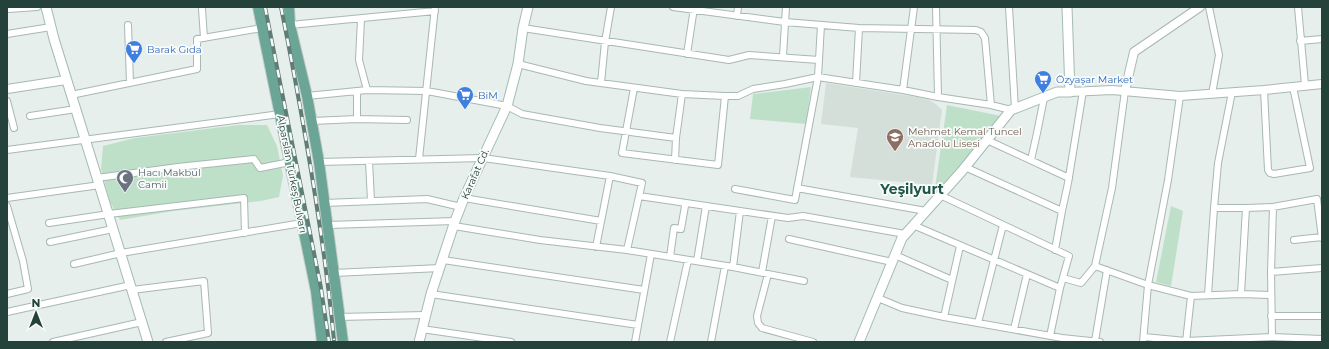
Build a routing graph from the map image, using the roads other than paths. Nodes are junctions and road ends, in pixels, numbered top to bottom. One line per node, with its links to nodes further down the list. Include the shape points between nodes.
1 (36, 7): 17 (street)
2 (46, 7): 27 (main road)
3 (258, 7): 28 (main road, Alparslan Türkeş Bulvarı)
4 (288, 7): 24 (main road)
5 (528, 7): 29 (main road, Karafat Cd.)
6 (611, 7): 37 (street)
7 (673, 7): 20 (street)
8 (738, 7): 21 (street)
9 (786, 7): 23 (street)
10 (914, 7): 31 (street)
11 (936, 7): 32 (street)
12 (1009, 7): 73 (street)
13 (1067, 7): 59 (main road)
14 (1200, 7): 58 (street, via 1134,52)
15 (1209, 7): 62 (street, via 1219,55)
16 (1298, 7): 36 (street)
17 (9, 9)
18 (202, 9): 34 (street)
19 (435, 9): 22 (street); 56 (street)
20 (694, 9): 21 (street); 38 (street)
21 (737, 16): 23 (street)
22 (361, 19): 24 (street); 52 (street, via 359,60)
23 (786, 22): 25 (street); 39 (street)
24 (290, 25): 64 (main road)
25 (821, 25): 30 (street); 40 (street)
26 (128, 26): 44 (street)
27 (51, 27): 33 (street); 43 (main road)
28 (262, 28): 34 (street); 74 (main road, Alparslan Türkeş Bulvarı)
29 (523, 28): 37 (street); 41 (main road, Karafat Cd.)
30 (859, 28): 31 (street); 46 (street)
31 (911, 29): 32 (street); 53 (street)
32 (936, 29): 67 (street); 70 (street, via 981,32 985,38)
33 (7, 34)
34 (204, 38): 44 (street, via 197,39 197,69)
35 (1322, 39): 36 (street)
36 (1300, 41): 48 (street)
37 (606, 42): 38 (street); 45 (street)
38 (688, 54): 39 (street, via 729,60 749,55)
39 (783, 56): 40 (street)
40 (819, 60): 42 (street)
41 (518, 64): 45 (street); 71 (main road, Karafat Cd.)
42 (818, 77): 46 (street); 65 (street, via 753,89 738,96); 96 (street)
43 (66, 80): 51 (street); 63 (main road)
44 (130, 83): 63 (street)
45 (601, 83): 50 (street)
46 (856, 83): 53 (street)
47 (1322, 84): 48 (street)
48 (1304, 85): 49 (street)
49 (1294, 87): 54 (street); 54 (street, via 1310,168 1274,174 1268,170)
50 (634, 88): 61 (street); 80 (street)
51 (7, 89)
52 (367, 90): 55 (street); 56 (street)
53 (903, 90): 67 (street)
54 (1264, 90): 60 (street)
55 (357, 91): 64 (street); 76 (street)
56 (427, 91): 71 (street); 86 (street)
57 (1083, 91): 58 (street); 59 (street); 94 (street)
58 (1125, 91): 66 (street); 143 (street, via 1112,188)
59 (1070, 92): 68 (main road, via 1057,92)
60 (1232, 92): 62 (street); 108 (street, via 1218,163)
61 (682, 94): 65 (street); 81 (street)
62 (1212, 94): 66 (street)
63 (71, 95): 72 (main road)
64 (307, 96): 78 (main road)
65 (725, 96): 87 (street, via 718,165)
66 (1180, 96): 154 (street, via 1168,180)
67 (938, 97): 70 (street)
68 (1044, 98): 73 (main road); 88 (street)
69 (7, 101): 79 (street)
70 (991, 105): 73 (street)
71 (507, 106): 80 (street, via 522,114); 85 (main road, Karafat Cd.)
72 (76, 109): 75 (street); 83 (main road)
73 (1013, 109): 82 (main road)
74 (280, 114): 83 (street); 90 (main road, Alparslan Türkeş Bulvarı)
75 (30, 116)
76 (357, 119): 77 (street); 78 (street)
77 (407, 120)
78 (312, 121): 91 (main road)
79 (14, 128)
80 (626, 132): 81 (street); 87 (street, via 622,153)
81 (676, 138): 87 (street)
82 (987, 140): 88 (street); 92 (main road)
83 (86, 141): 84 (street); 95 (main road)
84 (7, 150)
85 (482, 158): 86 (street); 93 (street); 102 (main road, Karafat Cd.)
86 (419, 159): 89 (street)
87 (675, 160)
88 (1031, 160): 94 (street)
89 (369, 161): 91 (street); 101 (street)
90 (290, 162): 95 (street, via 260,168 254,159 178,167); 117 (main road, Alparslan Türkeş Bulvarı)
91 (319, 162): 103 (main road)
92 (965, 167): 98 (main road); 110 (street)
93 (610, 176): 99 (street, via 642,183); 115 (street)
94 (1069, 178): 110 (street)
95 (98, 181): 100 (street); 113 (main road)
96 (797, 188): 97 (street, via 795,200); 112 (street)
97 (735, 189)
98 (940, 195): 112 (main road); 121 (street)
99 (639, 196): 106 (street); 131 (street)
100 (7, 198)
101 (371, 201): 102 (street, via 428,199); 103 (street)
102 (462, 202): 115 (street); 118 (main road, Karafat Cd.)
103 (324, 203): 119 (main road)
104 (7, 206): 158 (street, via 23,261 28,289)
105 (685, 206): 135 (street, via 681,229 674,228)
106 (706, 206): 111 (street); 139 (street)
107 (1273, 207): 109 (street); 125 (street, via 1317,199); 147 (street)
108 (1214, 208): 109 (street); 161 (street)
109 (1246, 208): 160 (street)
110 (1062, 210): 132 (street)
111 (740, 211): 114 (street); 144 (street)
112 (926, 211): 120 (main road)
113 (108, 214): 116 (street); 122 (main road); 123 (street, via 244,198)
114 (772, 216): 124 (street, via 803,216); 149 (street)
115 (601, 221): 130 (street)
116 (49, 223)
117 (302, 223): 123 (street); 186 (main road, Alparslan Türkeş Bulvarı, via 316,291)
118 (455, 224): 119 (street); 130 (street, via 540,240); 141 (main road, Karafat Cd.)
119 (328, 225): 148 (main road)
120 (913, 225): 124 (main road); 129 (street)
121 (1003, 225): 132 (street); 138 (street)
122 (113, 229): 128 (street); 133 (main road)
123 (245, 233): 133 (street)
124 (905, 234): 136 (main road)
125 (1322, 238): 127 (street)
126 (789, 239): 136 (street)
127 (1294, 240)
128 (50, 242)
129 (960, 246): 138 (street); 152 (street)
130 (596, 247): 131 (street)
131 (627, 250): 134 (street)
132 (1055, 250): 151 (street, via 1069,256)
133 (121, 253): 140 (street); 155 (main road)
134 (651, 254): 135 (street); 157 (street)
135 (670, 257): 137 (street)
136 (893, 259): 152 (street); 164 (main road)
137 (688, 260): 139 (street); 191 (street)
138 (994, 260): 150 (street); 172 (street)
139 (697, 261): 142 (street)
140 (74, 264)
141 (442, 264): 148 (street); 157 (street); 159 (main road, Karafat Cd.)
142 (725, 266): 144 (street); 192 (street)
143 (1095, 266): 146 (street); 151 (street, via 1081,283)
144 (733, 267): 149 (street)
145 (1322, 268): 147 (street)
146 (1107, 270): 154 (street); 195 (street)
147 (1271, 272): 162 (street)
148 (334, 273): 169 (main road)
149 (765, 273): 153 (street); 193 (street, via 757,316 759,326)
150 (1027, 274): 156 (street); 175 (street)
151 (1063, 278): 156 (street)
152 (952, 280): 170 (street)
153 (804, 281)
154 (1148, 285): 163 (street); 178 (street)
155 (131, 287): 165 (street); 171 (main road); 185 (street, via 204,281 208,333)
156 (1060, 288): 176 (street)
157 (644, 290): 173 (street)
158 (7, 294)
159 (431, 294): 166 (main road, Karafat Cd.); 173 (street)
160 (1241, 294): 161 (street); 162 (street)
161 (1208, 295): 163 (street)
162 (1270, 295): 167 (street)
163 (1191, 296): 181 (street)
164 (878, 298): 170 (street, via 902,308); 194 (main road)
165 (7, 312)
166 (425, 315): 169 (street); 174 (main road, Karafat Cd.)
167 (1271, 316): 168 (street); 177 (street)
168 (1322, 316)
169 (339, 317): 187 (main road)
170 (944, 317): 172 (street)
171 (142, 322): 183 (street); 184 (main road)
172 (978, 323): 175 (street)
173 (638, 325): 190 (street)
174 (422, 329): 188 (main road, Karafat Cd.); 189 (street)
175 (1014, 329): 176 (street)
176 (1050, 336): 195 (street)
177 (1272, 337): 179 (street); 180 (street)
178 (1143, 339): 181 (street)
179 (1322, 339)
180 (1242, 340): 182 (street)
181 (1186, 341): 182 (street)
182 (1211, 341)
183 (53, 342)
184 (148, 342)
185 (166, 342)
186 (322, 342)
187 (343, 342)
188 (419, 342)
189 (511, 342)
190 (635, 342)
191 (670, 342)
192 (711, 342)
193 (813, 342)
194 (859, 342)
195 (1097, 342)

